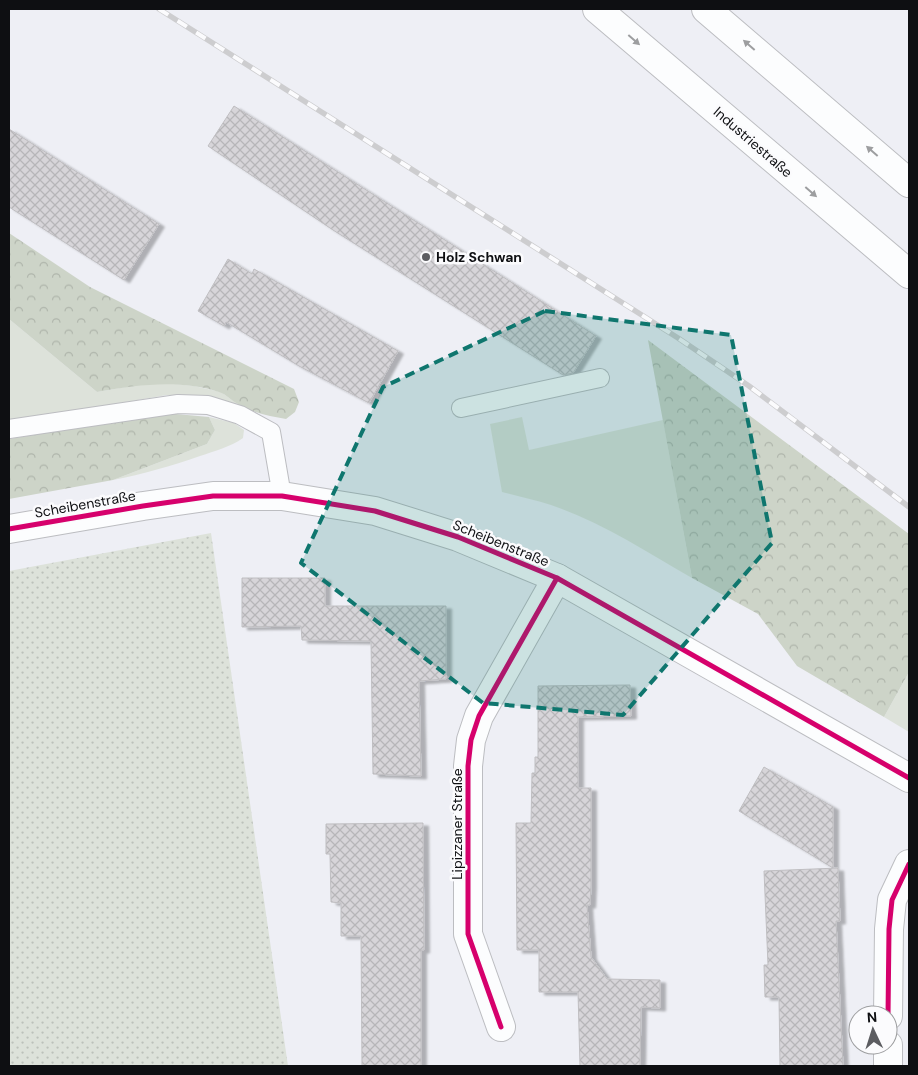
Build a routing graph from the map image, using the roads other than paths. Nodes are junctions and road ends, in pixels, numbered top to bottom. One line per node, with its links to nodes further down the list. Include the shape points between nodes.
1 (597, 9): 4 (main road, Industriestraße, one-way to 4)
2 (706, 9): 3 (main road, one-way to 2)
3 (909, 183)
4 (909, 274)
5 (600, 378): 6 (lane)
6 (461, 408)
7 (9, 429): 8 (lane, via 178,404 208,405 240,415 271,432)
8 (282, 496): 9 (main road, Scheibenstraße, via 213,496); 10 (main road, Scheibenstraße, via 375,511 458,537)
9 (9, 529)
10 (557, 578): 11 (main road, Scheibenstraße); 14 (main road, Lipizzaner Straße, via 479,716 471,740 468,766 468,934)
11 (909, 778)
12 (909, 864): 13 (main road, via 892,900)
13 (888, 1005)
14 (501, 1027)

